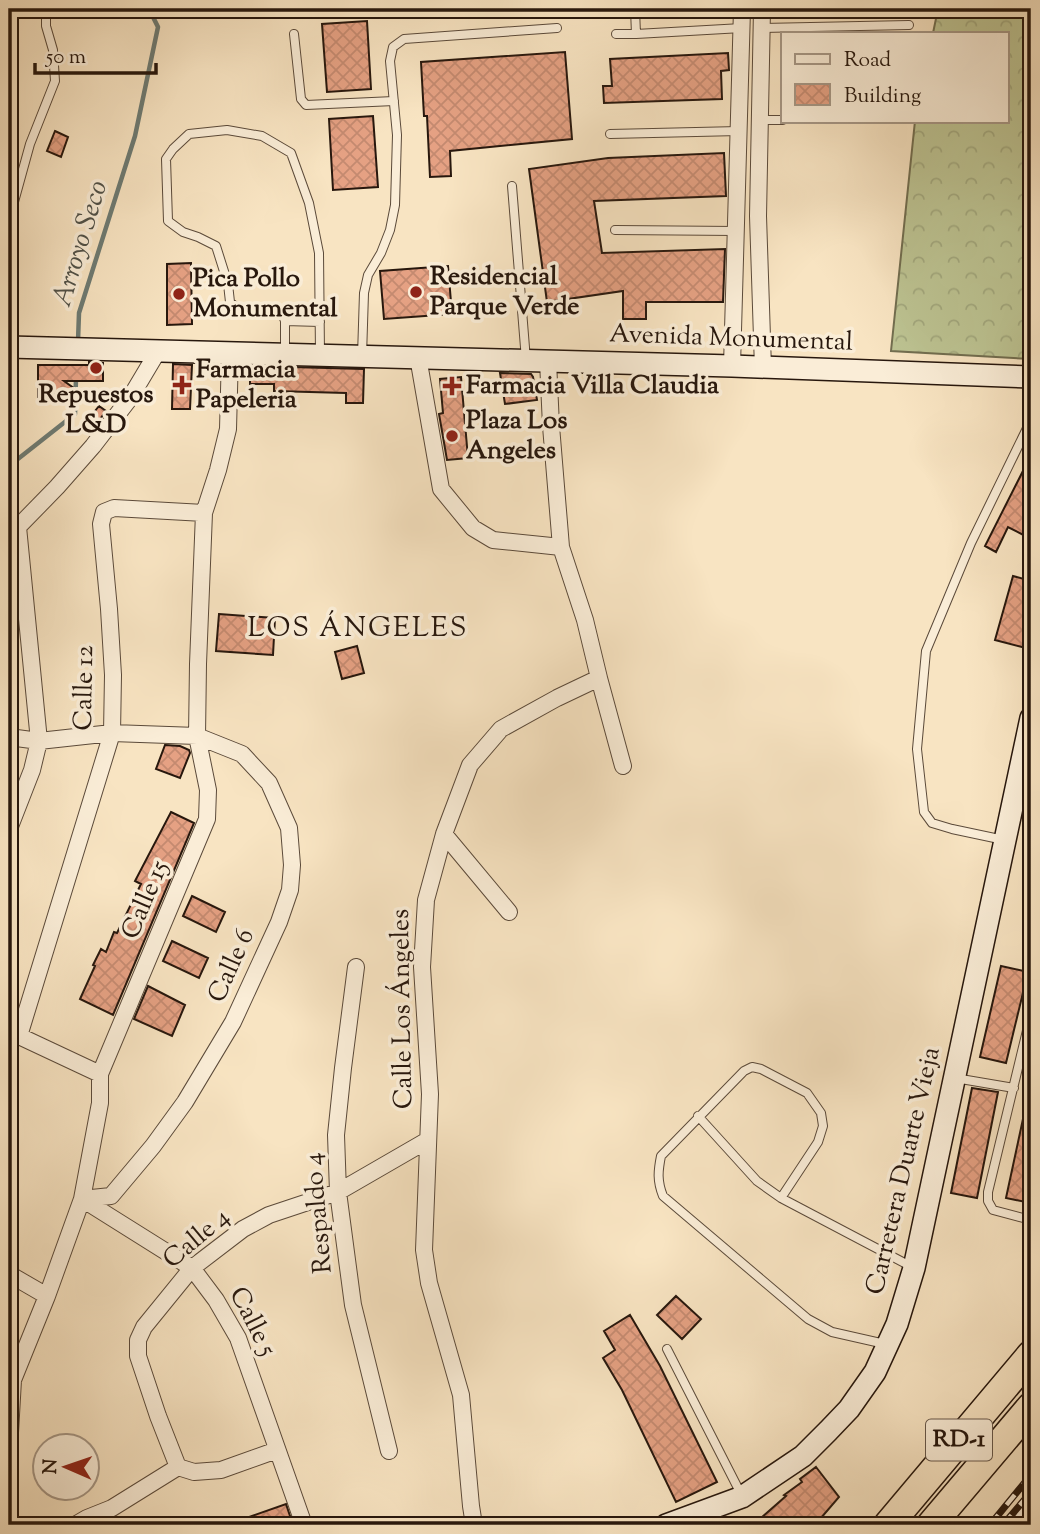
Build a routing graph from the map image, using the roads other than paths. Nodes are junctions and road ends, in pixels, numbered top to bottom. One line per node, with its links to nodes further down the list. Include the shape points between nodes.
1 (48, 9): 18 (lane, via 46,26 55,81 30,144)
2 (635, 9): 11 (lane)
3 (742, 9): 7 (street)
4 (762, 9): 8 (street)
5 (909, 25): 8 (lane)
6 (557, 28): 12 (lane, via 404,40 390,54)
7 (742, 28): 11 (lane); 15 (street)
8 (762, 28): 13 (street)
9 (294, 34): 12 (lane, via 303,103)
10 (615, 34): 11 (lane)
11 (636, 34)
12 (394, 101): 28 (lane, via 395,205 390,230 364,293)
13 (761, 120): 14 (lane); 33 (street, via 758,216)
14 (781, 120)
15 (739, 131): 16 (lane); 20 (street)
16 (610, 134)
17 (512, 186): 30 (lane)
18 (9, 220)
19 (615, 230): 20 (lane)
20 (736, 231): 32 (street)
21 (285, 321): 22 (lane); 22 (lane, via 278,312 243,312 230,302 216,247 169,221 166,159 188,134 227,130 262,136 291,153 309,203 319,253); 26 (lane)
22 (320, 322): 27 (lane)
23 (9, 347): 24 (main road, Avenida Monumental)
24 (158, 351): 25 (main road, Avenida Monumental); 37 (street, via 93,446)
25 (230, 353): 26 (main road, Avenida Monumental); 36 (street, Calle 15, via 228,429)
26 (285, 354): 27 (main road, Avenida Monumental)
27 (320, 355): 28 (main road, Avenida Monumental)
28 (362, 356): 29 (main road, Avenida Monumental)
29 (418, 357): 30 (main road, Avenida Monumental); 38 (street, via 441,489 473,528 493,540)
30 (526, 360): 31 (main road, Avenida Monumental)
31 (548, 361): 32 (main road, Avenida Monumental); 38 (street)
32 (732, 366): 33 (main road, Avenida Monumental)
33 (763, 368): 34 (main road, Avenida Monumental)
34 (1031, 377)
35 (1031, 420): 48 (lane, via 971,543 926,651 917,750 924,812 932,823)
36 (204, 513): 41 (street, Calle 12, via 114,508 104,512); 42 (street, Calle 15)
37 (13, 529): 44 (street)
38 (561, 547): 39 (street)
39 (599, 678): 45 (street); 47 (street, Calle Los Ángeles, via 501,729 470,765)
40 (1031, 718): 48 (main road, Carretera Duarte Vieja, via 1018,796)
41 (112, 733): 42 (street, Calle 6); 44 (street, Calle 6); 52 (street, Calle 12)
42 (197, 736): 53 (street, Calle 15, via 208,790 207,819); 60 (street, Calle 6, via 242,754 269,783 289,828 290,890 233,1023 185,1101 111,1196)
43 (9, 737): 44 (street, Calle 6)
44 (39, 741): 46 (street)
45 (624, 766)
46 (9, 829)
47 (444, 834): 49 (street); 57 (street, Calle Los Ángeles, via 426,900 422,967 430,1094)
48 (1004, 840): 54 (main road, Carretera Duarte Vieja)
49 (509, 912)
50 (356, 967): 58 (street, Respaldo 4, via 336,1135)
51 (1031, 1014): 55 (lane)
52 (14, 1036): 53 (street)
53 (100, 1074): 60 (street, Calle 15, via 100,1103)
54 (955, 1078): 55 (lane); 63 (main road, Carretera Duarte Vieja)
55 (1014, 1087): 61 (lane, via 988,1201 993,1210)
56 (698, 1116): 59 (lane, via 757,1181); 59 (lane, via 752,1067 807,1093 821,1113 823,1126 818,1142); 66 (lane, via 661,1156 658,1173 663,1196 807,1319 832,1332)
57 (428, 1140): 58 (street, Calle 4); 79 (street, Calle Los Ángeles, via 424,1250 461,1395)
58 (338, 1192): 62 (street, Calle 4, via 269,1215); 73 (street, Respaldo 4, via 353,1305)
59 (781, 1198): 63 (lane)
60 (82, 1199): 62 (street, Calle 5); 65 (street, Calle 15)
61 (1031, 1220)
62 (192, 1268): 72 (street, Calle 5, via 238,1338); 74 (street, Calle 4, via 138,1340 138,1356)
63 (914, 1268): 66 (main road, Carretera Duarte Vieja)
64 (9, 1274): 65 (street)
65 (47, 1296): 69 (street, Calle 15)
66 (888, 1345): 75 (main road, Carretera Duarte Vieja, via 875,1372 828,1431 803,1455)
67 (667, 1349): 75 (lane)
68 (1031, 1355): 81 (highway, RD-1)
69 (11, 1379): 71 (street, Calle 15)
70 (1031, 1407): 82 (highway, RD-1)
71 (9, 1450)
72 (277, 1450): 74 (street, via 221,1470 194,1472); 78 (street, Calle 5)
73 (389, 1451)
74 (178, 1467): 77 (street)
75 (742, 1497): 80 (main road, Carretera Duarte Vieja)
76 (1031, 1502): 83 (street)
77 (75, 1525)
78 (304, 1525)
79 (474, 1525)
80 (666, 1525)
81 (888, 1525)
82 (931, 1525)
83 (1012, 1525)

